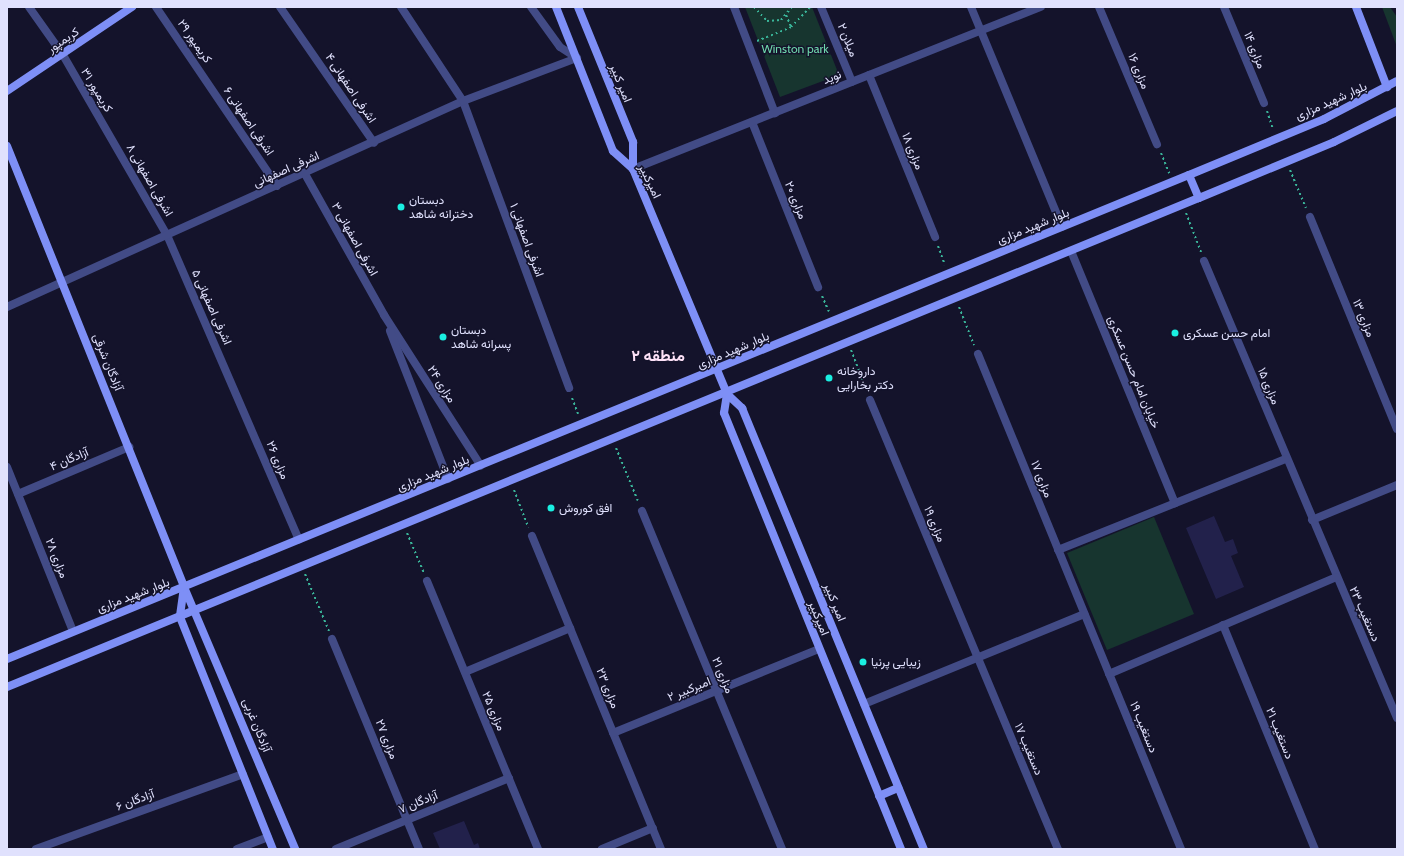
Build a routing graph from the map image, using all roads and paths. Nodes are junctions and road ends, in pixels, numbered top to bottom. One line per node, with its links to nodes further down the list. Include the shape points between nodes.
1 (29, 7): 23 (street, کریمپور ۳۱)
2 (132, 7): 23 (main road, کریمپور)
3 (156, 7): 29 (street, کریمپور ۲۹)
4 (280, 7): 38 (street, اشرفی اصفهانی ۴)
5 (401, 7): 31 (street, اشرفی اصفهانی ۱)
6 (531, 7): 24 (street, via 560,47)
7 (556, 7): 24 (main road, امیرکبیر)
8 (578, 7): 42 (main road, امیر کبیر, via 633,142)
9 (734, 7): 22 (street)
10 (754, 7): 19 (path, via 767,21 782,20)
11 (792, 7): 19 (path)
12 (810, 7): 20 (path)
13 (821, 7): 27 (street, میلان ۲)
14 (971, 7): 21 (street)
15 (1041, 7): 21 (street, نوید)
16 (1100, 7): 39 (street, مزاری ۱۶)
17 (1224, 7): 32 (street, مزاری ۱۴)
18 (1356, 7): 28 (main road)
19 (786, 15): 20 (path)
20 (791, 27): 22 (path)
21 (981, 31): 25 (street, نوید); 50 (street)
22 (749, 45): 34 (street)
23 (63, 55): 30 (main road, کریمپور); 36 (street, کریمپور ۳۱)
24 (577, 58): 31 (street, اشرفی اصفهانی); 42 (main road, امیرکبیر, via 613,151)
25 (869, 75): 27 (street, نوید); 52 (street, مزاری ۱۸)
26 (1397, 81): 28 (main road, بلوار شهید مزاری)
27 (852, 82): 34 (street, نوید)
28 (1387, 87): 37 (main road, بلوار شهید مزاری)
29 (213, 89): 46 (street, اشرفی اصفهانی ۶)
30 (7, 91)
31 (463, 101): 38 (street, اشرفی اصفهانی); 65 (street, اشرفی اصفهانی ۱)
32 (1264, 102): 37 (path)
33 (1397, 111): 41 (main road)
34 (775, 113): 35 (street, نوید)
35 (752, 122): 42 (street, نوید); 57 (street, مزاری ۲۰)
36 (111, 136): 51 (street, اشرفی اصفهانی ۸)
37 (1276, 138): 44 (main road, بلوار شهید مزاری)
38 (374, 143): 43 (street, اشرفی اصفهانی)
39 (1157, 144): 45 (path)
40 (7, 146): 56 (main road, آزادگان شرقی)
41 (1287, 161): 47 (main road); 49 (path)
42 (633, 169): 64 (main road, امیرکبیر)
43 (304, 174): 46 (street, اشرفی اصفهانی); 60 (street, اشرفی اصفهانی ۳)
44 (1189, 175): 45 (main road, بلوار شهید مزاری); 47 (main road)
45 (1173, 181): 50 (main road, بلوار شهید مزاری)
46 (277, 186): 51 (street, اشرفی اصفهانی)
47 (1200, 198): 48 (main road)
48 (1182, 205): 53 (main road); 54 (path)
49 (1310, 217): 70 (street, مزاری ۱۳)
50 (1062, 227): 55 (main road, بلوار شهید مزاری)
51 (167, 235): 56 (street, اشرفی اصفهانی); 66 (street, اشرفی اصفهانی ۵)
52 (935, 237): 55 (path)
53 (1071, 251): 58 (main road); 80 (street, خیابان امام حسن عسکری)
54 (1204, 261): 73 (street, مزاری ۱۵)
55 (948, 273): 61 (main road, بلوار شهید مزاری)
56 (63, 282): 59 (street, اشرفی اصفهانی); 72 (main road, آزادگان شرقی)
57 (818, 287): 61 (path)
58 (956, 299): 62 (main road); 63 (path)
59 (7, 307)
60 (384, 315): 74 (street, مزاری ۲۴); 76 (street)
61 (833, 320): 64 (main road, بلوار شهید مزاری)
62 (848, 342): 67 (main road); 68 (path)
63 (978, 354): 86 (street, مزاری ۱۷)
64 (717, 370): 67 (main road, امیر کبیر); 69 (main road, بلوار شهید مزاری)
65 (569, 388): 69 (path)
66 (234, 389): 85 (street, مزاری ۲۶)
67 (727, 394): 71 (main road); 98 (main road, امیرکبیر, via 724,414); 105 (main road, امیر کبیر, via 742,408)
68 (870, 400): 100 (street, مزاری ۱۹)
69 (582, 425): 74 (main road, بلوار شهید مزاری)
70 (1397, 429)
71 (613, 440): 77 (main road); 81 (path)
72 (129, 447): 79 (street, آزادگان ۴); 90 (main road, آزادگان شرقی)
73 (1286, 459): 80 (street); 82 (street, مزاری ۱۵)
74 (481, 466): 76 (main road, بلوار شهید مزاری)
75 (7, 467): 79 (street, مزاری ۲۸)
76 (448, 479): 85 (main road, بلوار شهید مزاری)
77 (511, 481): 83 (main road); 84 (path)
78 (1397, 485): 82 (street)
79 (18, 494): 96 (street, مزاری ۲۸)
80 (1175, 503): 86 (street)
81 (642, 511): 104 (street, مزاری ۲۱)
82 (1312, 520): 88 (street, دستغیب ۲۳)
83 (404, 524): 87 (main road); 89 (path)
84 (532, 536): 95 (street, مزاری ۲۳)
85 (299, 540): 90 (main road, بلوار شهید مزاری)
86 (1058, 550): 92 (street, مزاری ۱۷)
87 (302, 566): 91 (main road); 97 (path)
88 (1336, 577): 94 (street); 106 (street, دستغیب ۲۳)
89 (427, 581): 101 (street, مزاری ۲۵)
90 (184, 587): 91 (main road, آزادگان شرقی); 93 (main road, آزادگان شرقی); 96 (main road, بلوار شهید مزاری)
91 (197, 610): 93 (main road); 119 (main road, آزادگان غربی)
92 (1084, 614): 100 (street); 102 (street, دستغیب ۱۹)
93 (180, 617): 103 (main road); 108 (main road)
94 (1223, 625): 102 (street); 130 (street, دستغیب ۲۱)
95 (570, 628): 101 (street); 107 (street, مزاری ۲۳)
96 (73, 631): 99 (main road, بلوار شهید مزاری)
97 (332, 639): 112 (street, مزاری ۲۷)
98 (819, 649): 104 (street, امیرکبیر ۲); 111 (main road, امیرکبیر)
99 (7, 657)
100 (978, 658): 105 (street); 128 (street, دستغیب ۱۷)
101 (465, 672): 109 (street, مزاری ۲۵)
102 (1109, 674): 115 (street, دستغیب ۱۹)
103 (7, 687)
104 (717, 691): 107 (street, امیرکبیر ۲); 125 (street, مزاری ۲۱)
105 (864, 704): 110 (main road, امیر کبیر)
106 (1397, 718)
107 (613, 733): 113 (street, مزاری ۲۳)
108 (243, 774): 114 (main road); 116 (street, آزادگان ۶)
109 (509, 778): 112 (street, آزادگان ۷); 122 (street, مزاری ۲۵)
110 (898, 788): 111 (main road); 127 (main road, امیر کبیر)
111 (879, 796): 126 (main road, امیرکبیر)
112 (407, 820): 120 (street, آزادگان ۷); 121 (street, مزاری ۲۷)
113 (653, 828): 123 (street); 124 (street, مزاری ۲۳)
114 (268, 837): 117 (street); 118 (main road)
115 (1180, 847): 129 (street)
116 (36, 849)
117 (237, 849)
118 (273, 849)
119 (295, 849)
120 (336, 849)
121 (419, 849)
122 (538, 849)
123 (602, 849)
124 (661, 849)
125 (782, 849)
126 (901, 849)
127 (924, 849)
128 (1058, 849)
129 (1171, 849)
130 (1315, 849)

